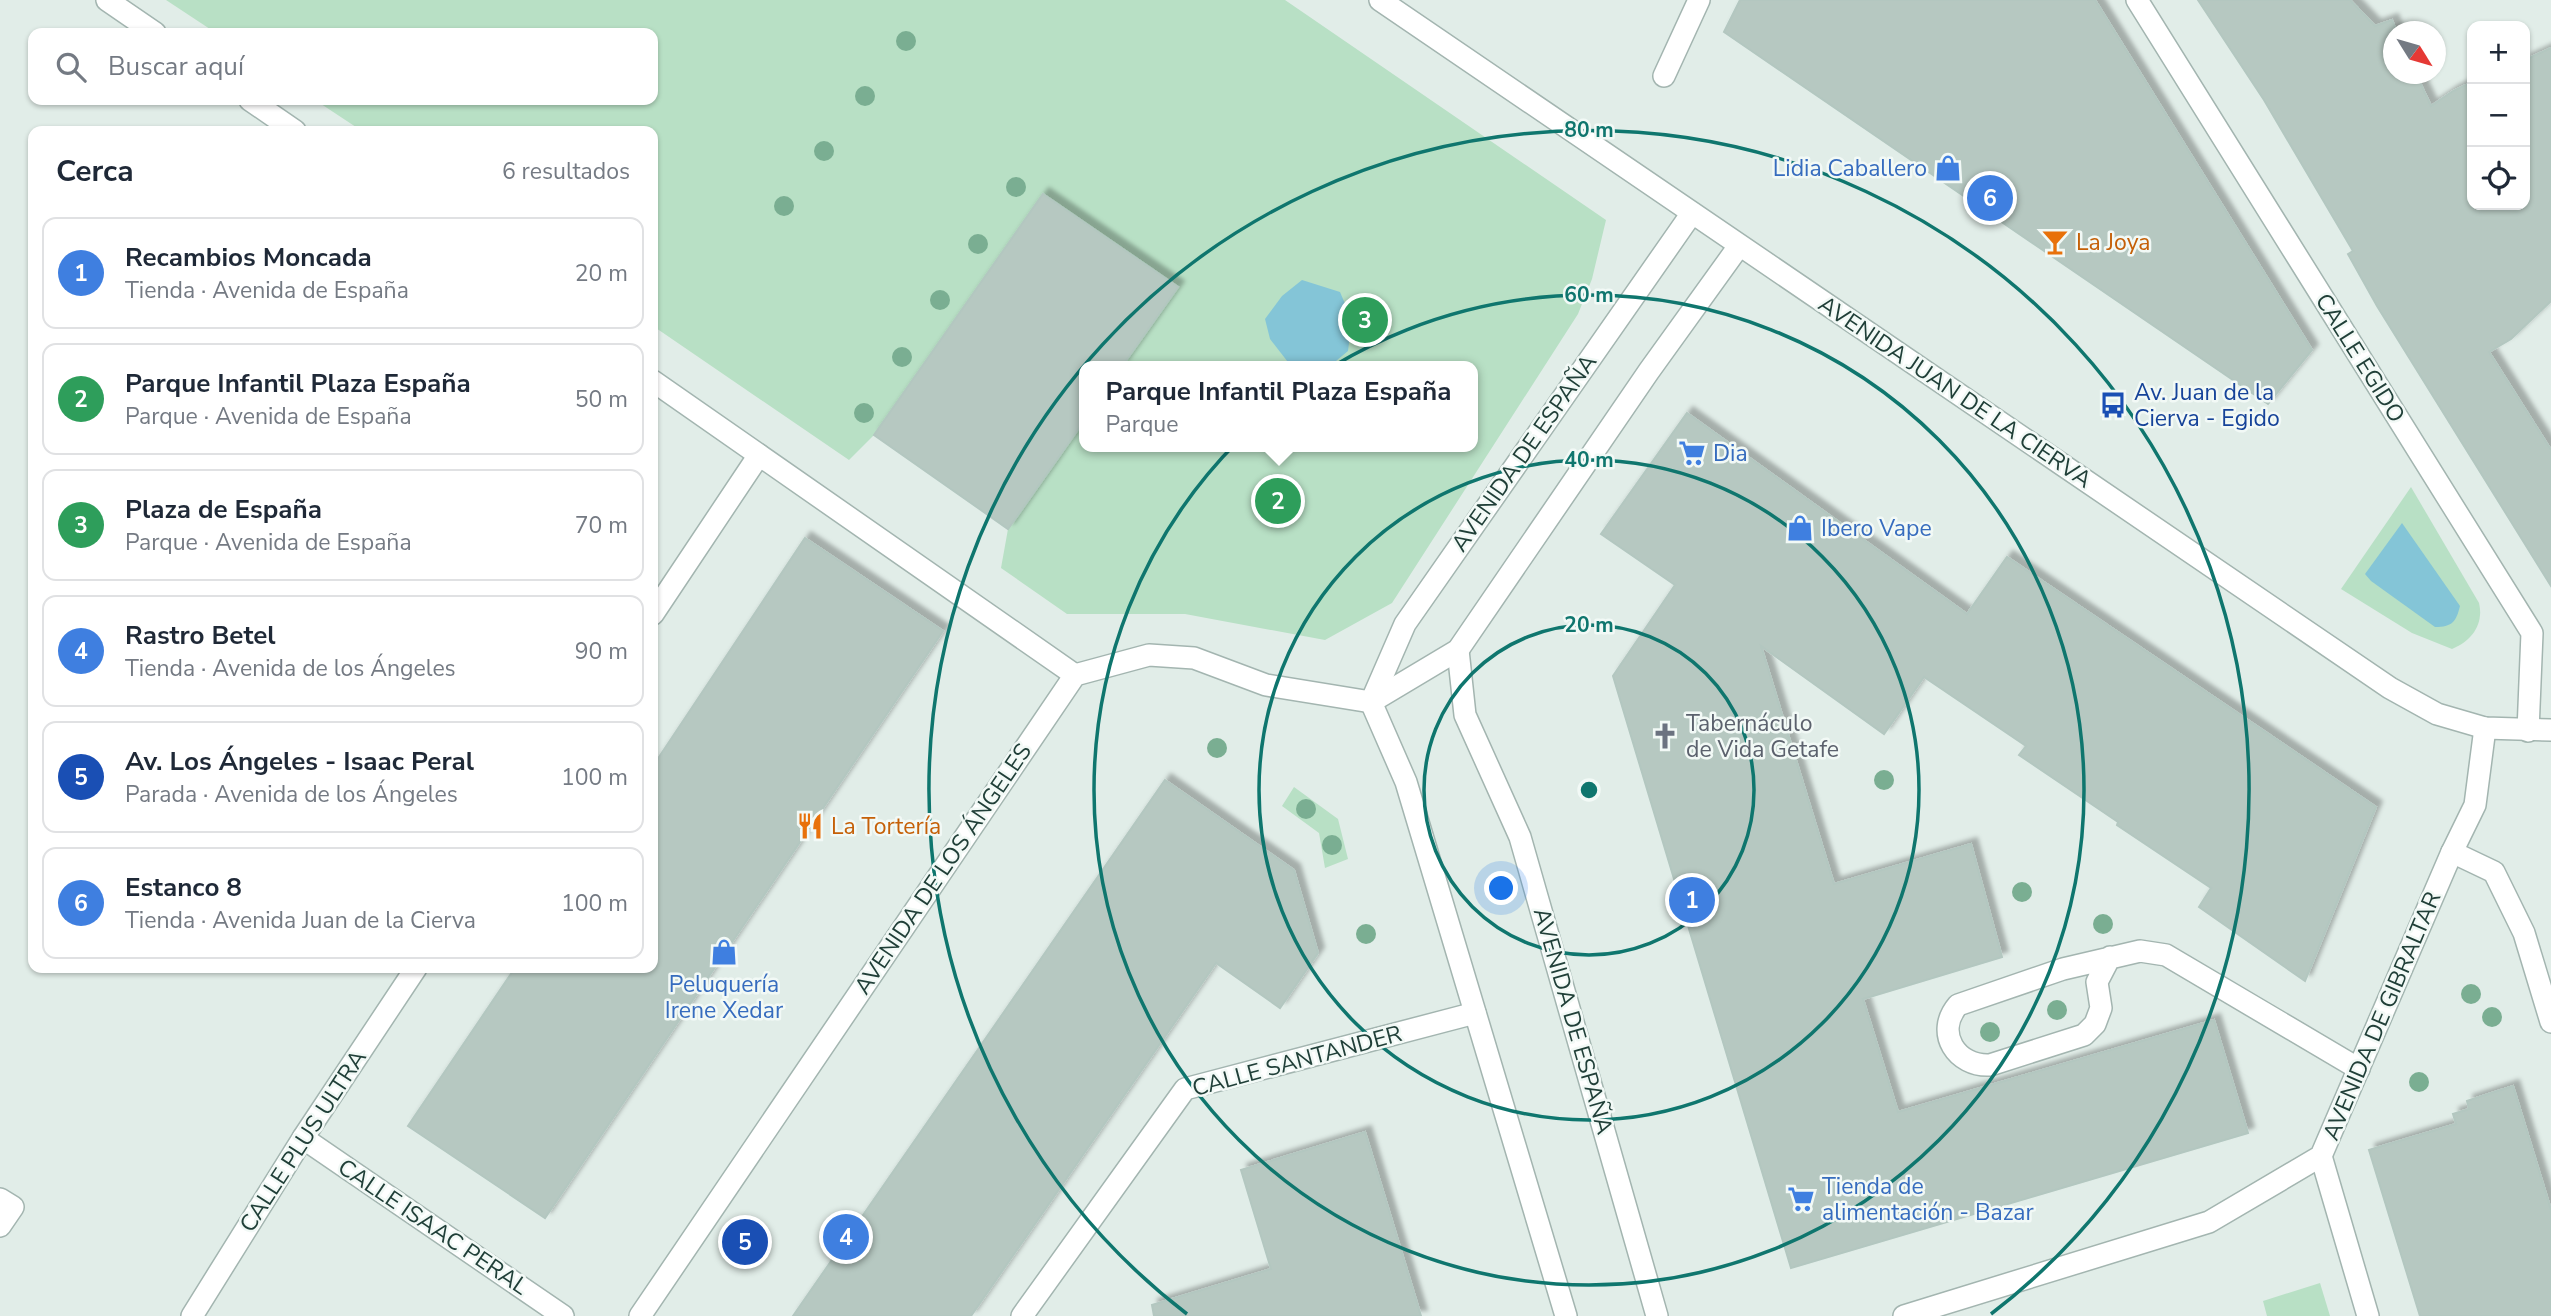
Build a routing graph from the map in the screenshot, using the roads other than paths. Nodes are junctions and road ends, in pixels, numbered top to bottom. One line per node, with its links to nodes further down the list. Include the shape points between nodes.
1 (107, 0): 5 (street)
2 (1380, 0): 9 (street, AVENIDA JUAN DE LA CIERVA)
3 (1699, 0): 6 (street)
4 (2137, 0): 19 (street, CALLE EGIDO, via 2532,633)
5 (148, 28)
6 (1664, 76)
7 (257, 105): 8 (street)
8 (288, 126)
9 (1692, 213): 10 (street, AVENIDA JUAN DE LA CIERVA); 16 (street, AVENIDA DE ESPAÑA, via 1405,624)
10 (1739, 246): 14 (street); 17 (street, AVENIDA JUAN DE LA CIERVA, via 2390,688 2437,714)
11 (658, 384): 12 (street)
12 (759, 455): 13 (street); 15 (street)
13 (658, 606)
14 (1458, 650): 16 (street); 35 (street, AVENIDA DE ESPAÑA, via 1465,715 1520,837)
15 (1075, 675): 16 (street, via 1149,654 1194,657 1266,685); 32 (street, AVENIDA DE LOS ÁNGELES)
16 (1371, 702): 23 (street, via 1406,782)
17 (2485, 729): 19 (street, AVENIDA JUAN DE LA CIERVA); 20 (street, AVENIDA DE GIBRALTAR, via 2475,805)
18 (2551, 730): 19 (street, AVENIDA JUAN DE LA CIERVA)
19 (2528, 731)
20 (2452, 852): 24 (street, via 2494,872 2524,933); 25 (street, AVENIDA DE GIBRALTAR)
21 (2110, 957): 21 (street, via 1958,1005 1947,1030 1951,1044 1976,1066 2084,1035 2101,1008 2098,982); 25 (street, via 2140,951 2166,955)
22 (413, 973): 26 (street, CALLE PLUS ULTRA)
23 (1475, 1013): 33 (street, CALLE SANTANDER, via 1185,1089); 34 (street)
24 (2551, 1022)
25 (2359, 1069): 27 (street, AVENIDA DE GIBRALTAR)
26 (303, 1138): 30 (street, CALLE PLUS ULTRA); 31 (street, CALLE ISAAC PERAL)
27 (2321, 1156): 36 (street, AVENIDA DE GIBRALTAR, via 2209,1222); 37 (street)
28 (0, 1199): 29 (street, via 13,1207)
29 (0, 1226)
30 (192, 1316)
31 (563, 1316)
32 (640, 1316)
33 (1022, 1316)
34 (1566, 1316)
35 (1657, 1316)
36 (1904, 1316)
37 (2368, 1316)

